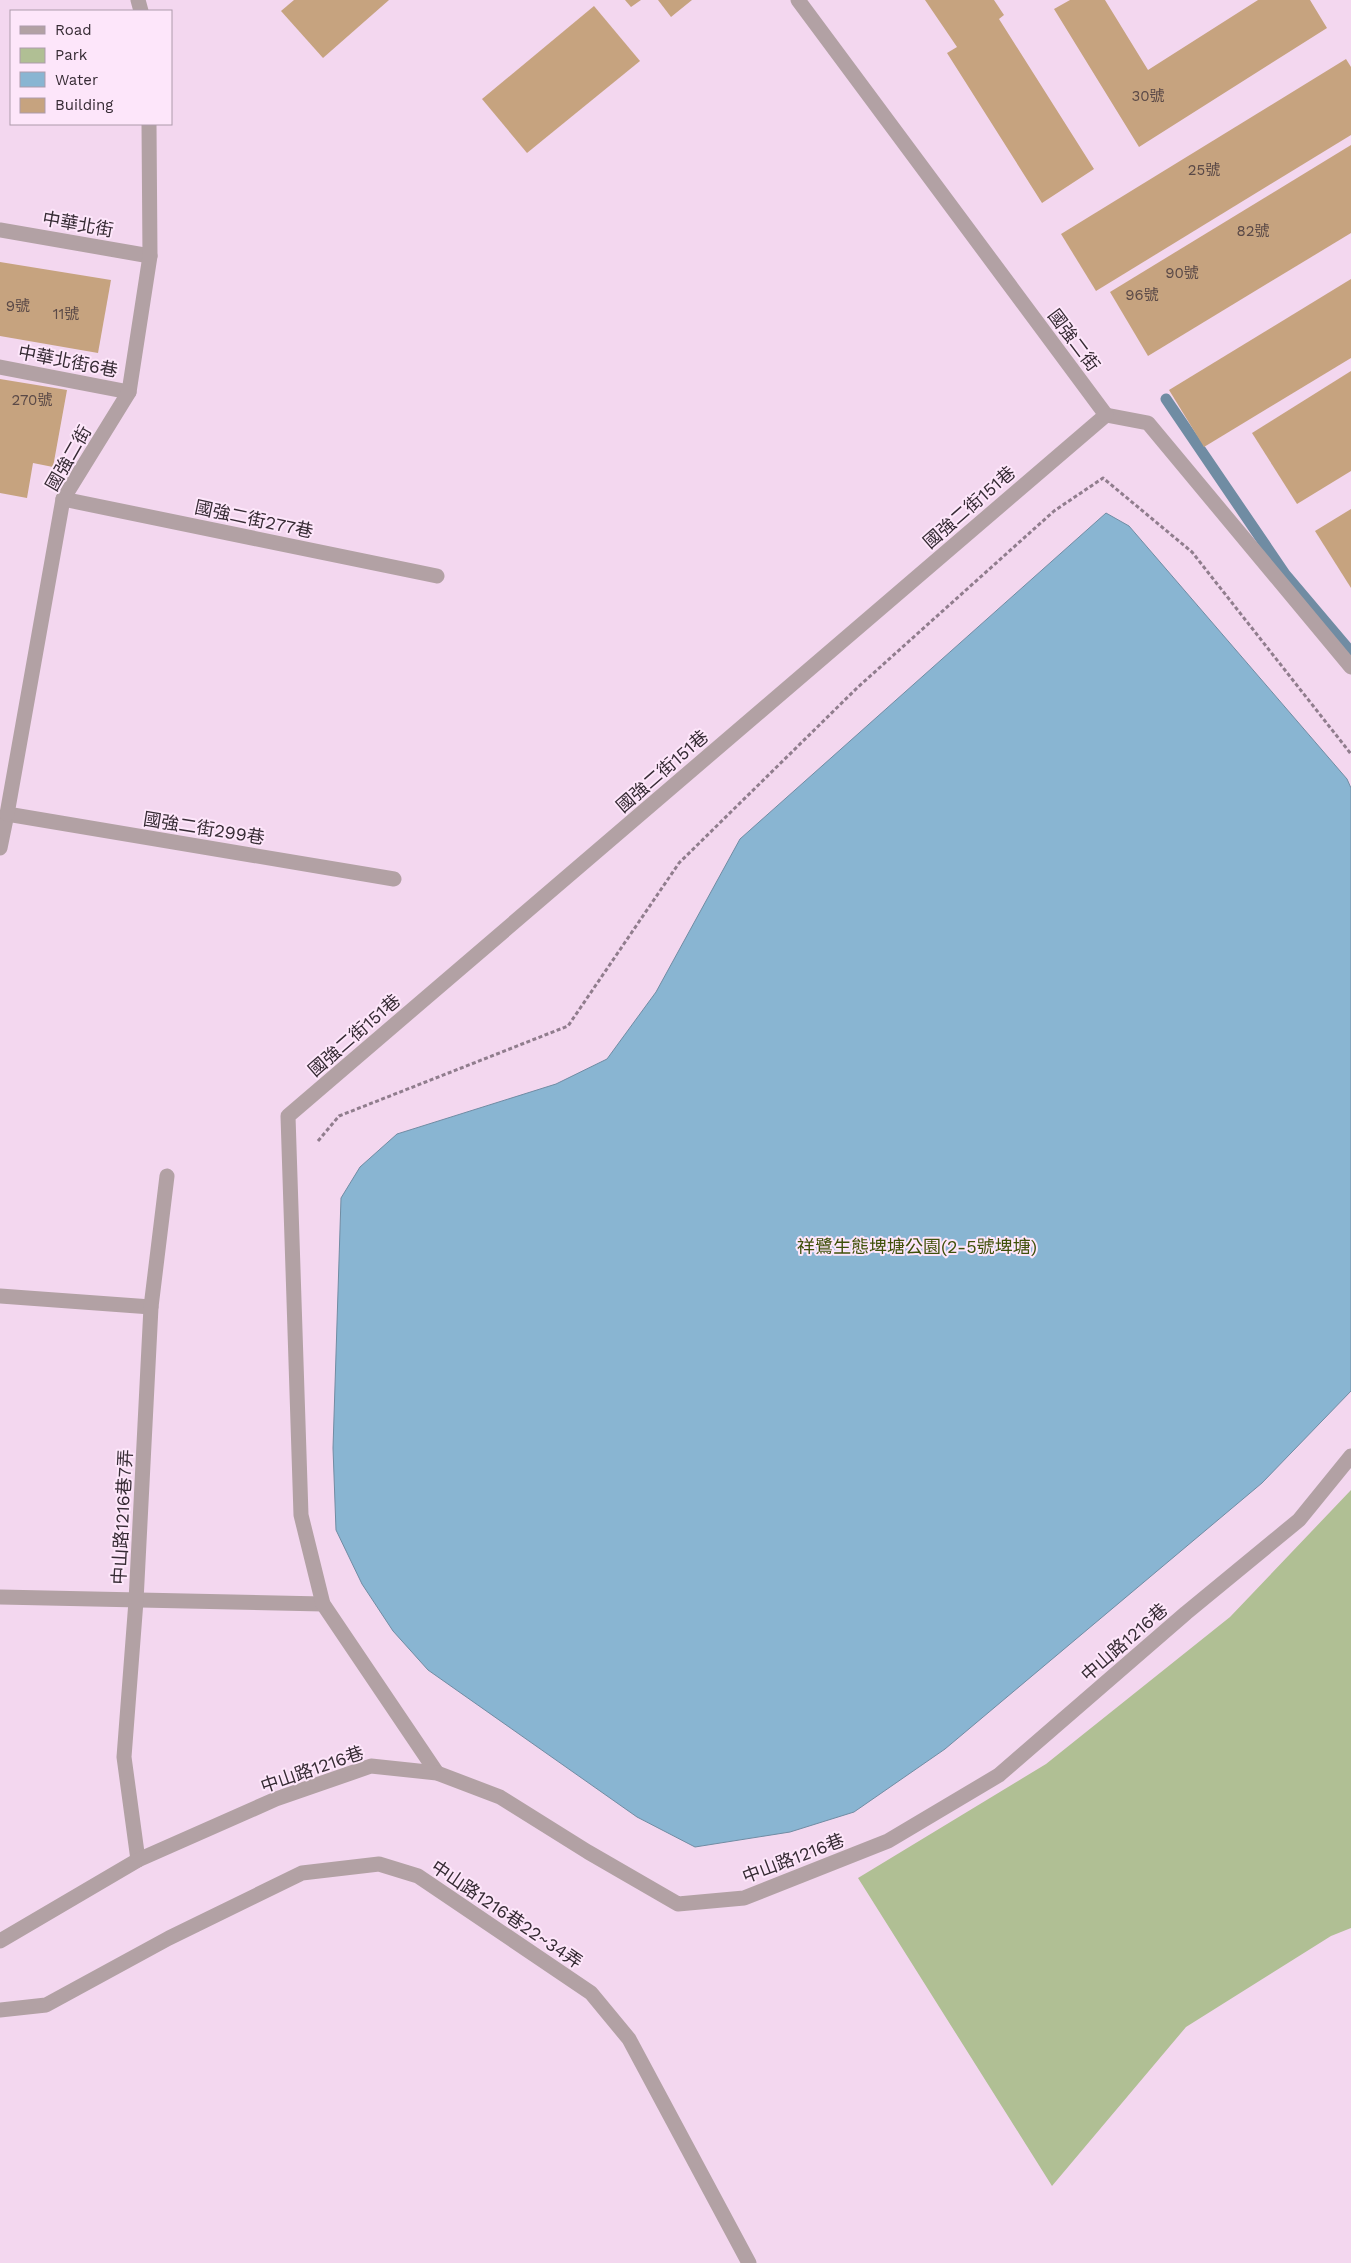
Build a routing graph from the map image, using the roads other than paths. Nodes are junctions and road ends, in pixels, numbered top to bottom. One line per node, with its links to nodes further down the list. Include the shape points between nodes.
1 (798, 0): 7 (street, 國強二街)
2 (150, 125): 4 (street, 國強二街)
3 (0, 230): 4 (street, 中華北街)
4 (150, 256): 6 (street, 國強二街)
5 (0, 367): 6 (street, 中華北街6巷)
6 (129, 392): 8 (street, 國強二街)
7 (1106, 414): 10 (street, via 1148,423); 20 (street, 國強二街151巷, via 288,1116 301,1515)
8 (64, 499): 9 (street, 國強二街277巷); 11 (street, 國強二街)
9 (437, 576)
10 (1351, 667)
11 (7, 814): 12 (street, 國強二街); 13 (street, 國強二街299巷)
12 (0, 848)
13 (394, 879)
14 (167, 1176): 16 (street, 中山路1216巷7弄)
15 (0, 1296): 16 (street)
16 (151, 1307): 19 (street, 中山路1216巷7弄)
17 (1351, 1456): 21 (street, 中山路1216巷, via 1298,1520 999,1775 888,1841 744,1898 678,1904 500,1797)
18 (0, 1598): 19 (street)
19 (136, 1600): 20 (street); 22 (street, 中山路1216巷7弄, via 124,1757)
20 (323, 1604): 21 (street)
21 (436, 1773): 22 (street, 中山路1216巷, via 371,1766 276,1799)
22 (138, 1860): 23 (street, 中山路1216巷)
23 (0, 1941)
24 (0, 2010): 25 (street, 中山路1216巷22~34弄, via 46,2005 169,1938 302,1872 380,1864 418,1876 591,1993 629,2039)
25 (749, 2263)

